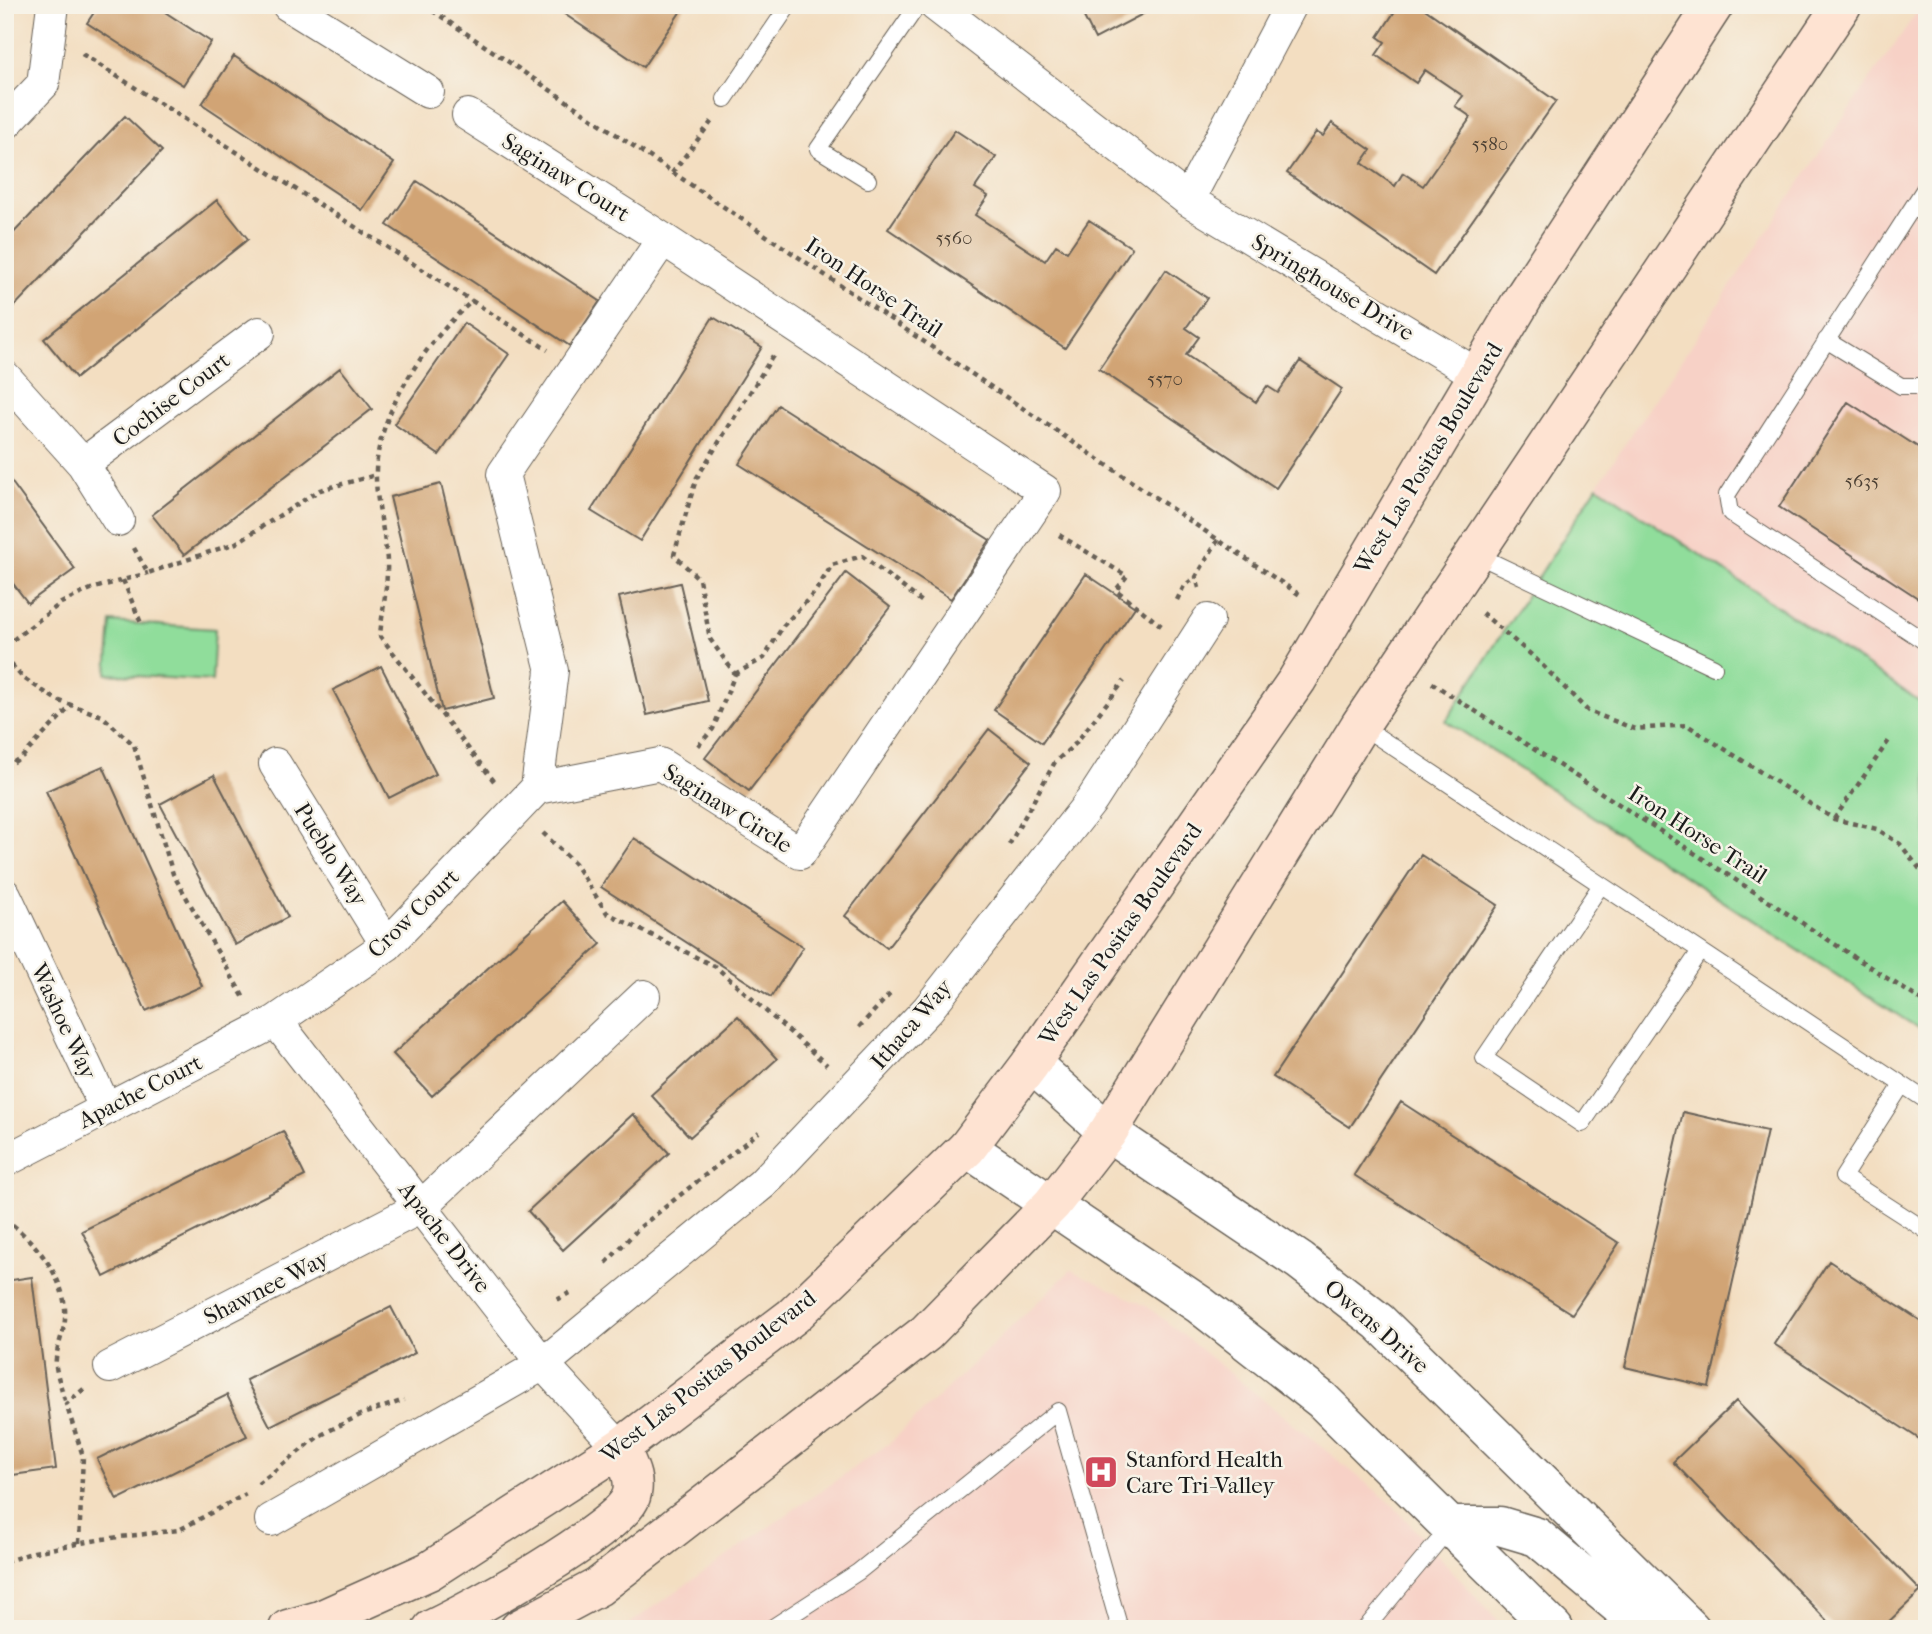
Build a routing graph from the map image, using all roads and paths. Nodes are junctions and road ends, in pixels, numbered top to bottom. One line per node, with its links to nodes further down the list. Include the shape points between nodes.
1 (288, 5): 10 (street)
2 (424, 5): 14 (path, Iron Horse Trail)
3 (789, 5): 11 (lane)
4 (918, 5): 15 (lane, via 818,149)
5 (935, 5): 17 (street, Springhouse Drive)
6 (1291, 5): 17 (street)
7 (1714, 5): 24 (main road, West Las Positas Boulevard)
8 (1842, 5): 32 (main road)
9 (51, 19): 13 (street, via 43,84); 19 (path)
10 (428, 92)
11 (725, 99): 14 (path)
12 (468, 115): 18 (street, Saginaw Court)
13 (5, 124)
14 (672, 173): 31 (path, Iron Horse Trail)
15 (868, 180)
16 (1927, 185): 22 (lane)
17 (1188, 200): 24 (street, Springhouse Drive)
18 (663, 239): 20 (street, Saginaw Circle); 23 (street)
19 (472, 301): 23 (path); 28 (path, via 444,326 387,415)
20 (792, 324): 29 (street, Saginaw Circle, via 1045,491); 50 (path, via 696,479 674,555 699,579 710,639)
21 (259, 333): 27 (street, Cochise Court)
22 (1826, 340): 26 (lane, via 1901,386); 45 (lane, via 1727,495 1730,513)
23 (575, 368): 58 (street, via 503,474 552,671)
24 (1478, 375): 72 (main road, West Las Positas Boulevard, via 1297,680)
25 (5, 377): 27 (street)
26 (1918, 386)
27 (83, 464): 30 (street)
28 (376, 475): 33 (path, via 320,490 236,543); 58 (path, via 387,562 380,636 468,751)
29 (1028, 515): 42 (street, Saginaw Circle); 43 (path, via 1127,576 1116,590)
30 (118, 520): 33 (path)
31 (1217, 540): 34 (path); 37 (path, Iron Horse Trail)
32 (1475, 554): 36 (main road); 48 (lane)
33 (148, 573): 35 (path)
34 (1196, 577): 38 (path, via 1184,586); 40 (path)
35 (124, 580): 41 (path); 46 (path, via 61,603)
36 (1452, 588): 53 (main road); 59 (path, via 1588,710 1635,729 1688,725)
37 (1304, 598)
38 (1174, 609)
39 (1172, 620): 43 (path)
40 (1208, 620): 76 (street, Ithaca Way, via 1092,800 928,1009)
41 (141, 623)
42 (954, 626): 50 (path, via 862,556 845,559 832,565 815,592 783,626 764,658); 56 (street, Saginaw Circle, via 800,853)
43 (1169, 631): 44 (path)
44 (1164, 639)
45 (1927, 643)
46 (5, 646)
47 (5, 657): 52 (path, via 22,677)
48 (1714, 667)
49 (1131, 673): 60 (path, via 1075,744 1055,762)
50 (735, 674): 56 (path, via 713,729 696,749)
51 (1449, 694): 68 (path, Iron Horse Trail)
52 (72, 705): 57 (path, via 23,756); 69 (path, via 102,716 134,745 173,874 246,1002)
53 (1360, 725): 62 (lane); 80 (main road)
54 (1889, 739): 59 (path)
55 (275, 764): 64 (street, Pueblo Way)
56 (660, 764): 58 (street, Saginaw Circle)
57 (5, 768)
58 (527, 798): 64 (street, Crow Court); 73 (path, via 607,914 716,967)
59 (1834, 820): 61 (path, via 1877,830 1900,844)
60 (1002, 856)
61 (1927, 878)
62 (1601, 885): 65 (lane); 65 (lane, via 1483,1058 1582,1124)
63 (5, 895): 78 (street, Washoe Way)
64 (387, 944): 69 (street, Crow Court)
65 (1700, 951): 75 (lane)
66 (894, 990): 70 (path)
67 (644, 996): 84 (street)
68 (1927, 1004)
69 (270, 1024): 78 (street, Apache Court); 84 (street, Apache Drive)
70 (854, 1033)
71 (833, 1060): 73 (path)
72 (1031, 1063): 80 (street, Owens Drive); 81 (main road, West Las Positas Boulevard)
73 (827, 1065): 74 (path); 76 (path)
74 (822, 1070)
75 (1902, 1085): 77 (lane); 86 (lane, via 1843,1177)
76 (855, 1087): 90 (street, Ithaca Way, via 762,1184)
77 (1927, 1101)
78 (106, 1109): 82 (street, Apache Court)
79 (761, 1130): 87 (path, via 639,1227)
80 (1108, 1132): 83 (main road); 107 (street, Owens Drive, via 1300,1261 1379,1322)
81 (967, 1148): 83 (street); 94 (main road, West Las Positas Boulevard, via 793,1316)
82 (5, 1161)
83 (1052, 1204): 96 (street, via 1200,1305 1322,1400); 101 (main road, via 926,1333 598,1587)
84 (421, 1207): 90 (street, Apache Drive); 91 (street, Shawnee Way)
85 (5, 1219): 93 (path, via 23,1233 49,1266 63,1293 65,1318 56,1365)
86 (1927, 1231)
87 (605, 1265)
88 (577, 1289): 89 (path)
89 (556, 1300)
90 (542, 1364): 94 (street, Apache Drive); 95 (street)
91 (110, 1367): 93 (path)
92 (411, 1398): 97 (path, via 360,1415 319,1436 244,1494 179,1530)
93 (66, 1404): 97 (path, via 83,1456)
94 (620, 1448): 99 (main road, West Las Positas Boulevard, via 429,1571); 100 (main road, via 634,1483 630,1499 618,1515 540,1569)
95 (271, 1520)
96 (1451, 1527): 104 (lane); 105 (street); 106 (street, via 1500,1527 1537,1537)
97 (79, 1543): 98 (path)
98 (5, 1562)
99 (288, 1629)
100 (432, 1629)
101 (519, 1629)
102 (770, 1629): 103 (lane, via 858,1572 1058,1411)
103 (1120, 1629)
104 (1365, 1629)
105 (1555, 1629)
106 (1647, 1629)
107 (1690, 1629)

